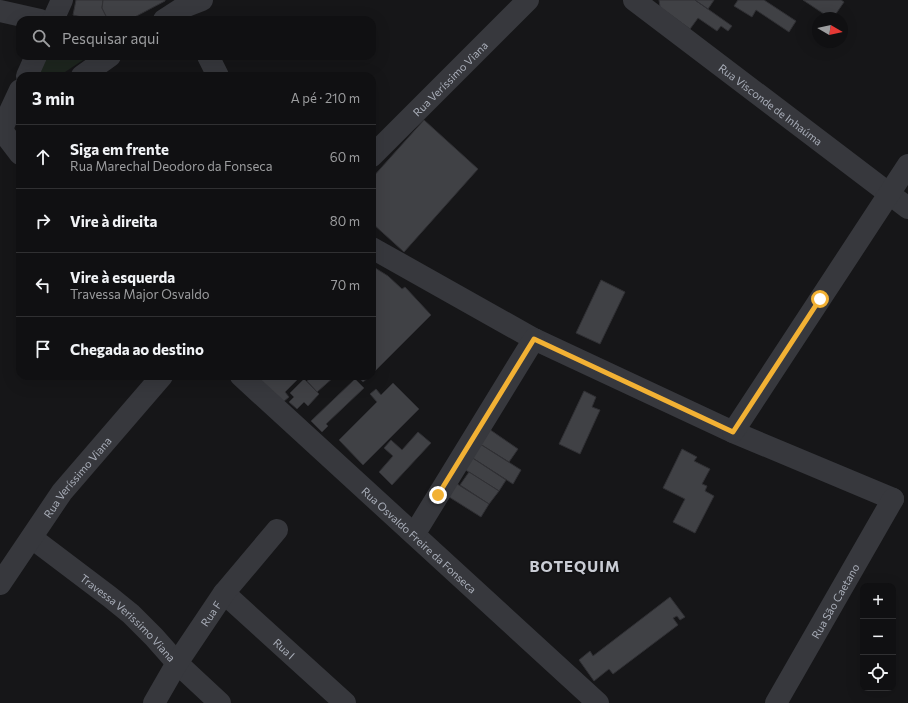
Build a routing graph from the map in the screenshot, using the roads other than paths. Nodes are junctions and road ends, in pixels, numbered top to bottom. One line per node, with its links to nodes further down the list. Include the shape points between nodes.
1 (62, 0): 7 (street)
2 (528, 0): 18 (street, Rua Veríssimo Viana)
3 (640, 2): 20 (street, Rua Visconde de Inhaúma)
4 (190, 7): 8 (street)
5 (0, 12): 6 (street)
6 (20, 16)
7 (55, 16)
8 (172, 16)
9 (34, 60): 12 (street)
10 (104, 60): 13 (street)
11 (210, 60): 14 (street)
12 (29, 72)
13 (88, 72)
14 (216, 72)
15 (16, 100): 16 (street)
16 (5, 127): 17 (street)
17 (16, 147)
18 (376, 152)
19 (908, 165): 20 (street)
20 (889, 193): 21 (street, Rua Visconde de Inhaúma); 26 (street)
21 (908, 208)
22 (376, 250): 23 (street)
23 (534, 339): 26 (street); 29 (street)
24 (159, 380): 30 (street, Rua Veríssimo Viana, via 62,492)
25 (245, 380): 29 (street, Rua Osvaldo Freire da Fonseca)
26 (733, 432): 27 (street)
27 (900, 495): 38 (street, Rua São Caetano)
28 (277, 530): 32 (street, Rua F)
29 (415, 534): 37 (street, Rua Osvaldo Freire da Fonseca)
30 (32, 538): 31 (street, Rua Veríssimo Viana); 33 (street, Travessa Verissimo Viana, via 131,614)
31 (1, 580)
32 (224, 593): 33 (street, Rua F); 36 (street, Rua I)
33 (176, 663): 34 (street, Rua F); 35 (street, Travessa Verissimo Viana)
34 (154, 703)
35 (220, 703)
36 (345, 703)
37 (598, 703)
38 (776, 703)

